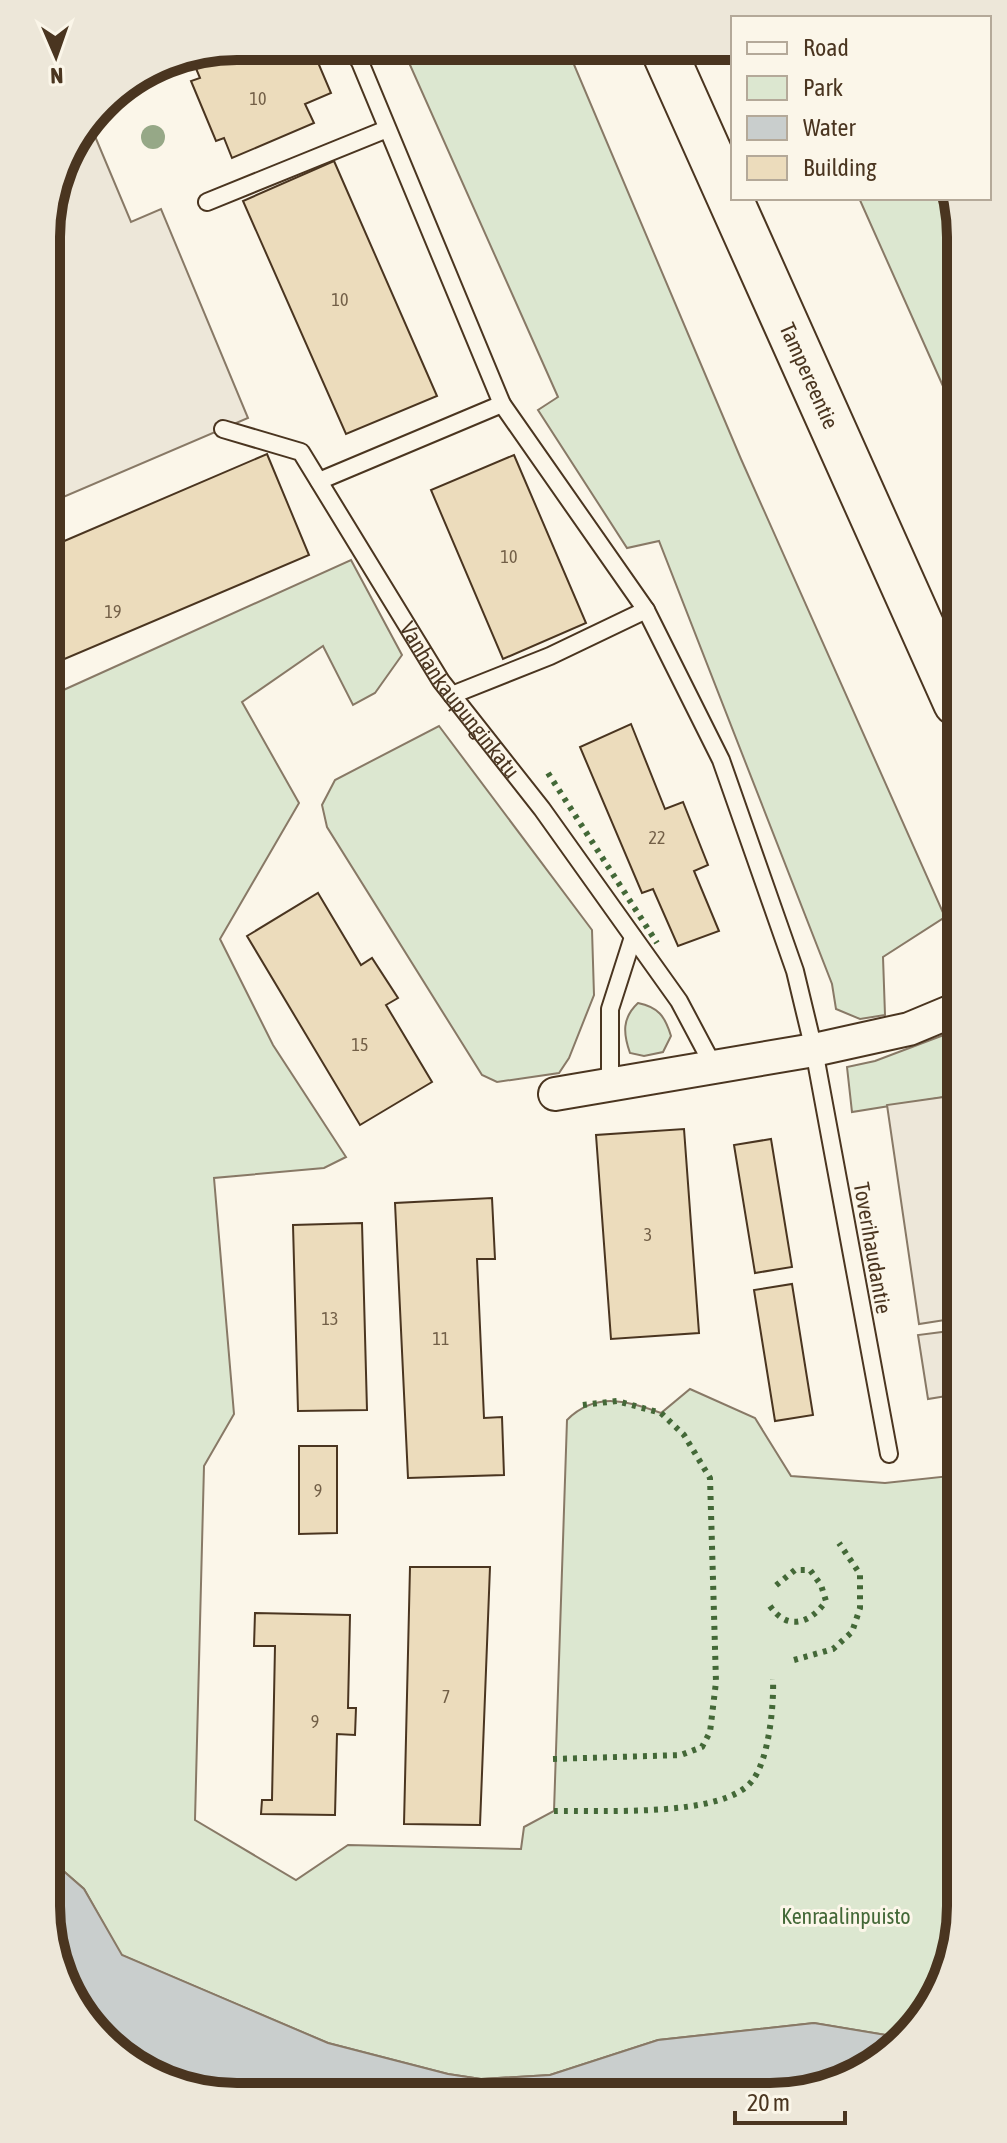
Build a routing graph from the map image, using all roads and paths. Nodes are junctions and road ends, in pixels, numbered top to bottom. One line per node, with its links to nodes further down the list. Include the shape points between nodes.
1 (356, 60): 3 (lane, Toverihaudantie)
2 (668, 60): 9 (main road, Tampereentie)
3 (387, 129): 4 (lane); 5 (lane, Toverihaudantie)
4 (207, 202)
5 (502, 404): 7 (lane); 8 (lane, Toverihaudantie)
6 (223, 429): 7 (lane, Vanhankaupunginkatu, via 301,452)
7 (319, 481): 10 (lane, Vanhankaupunginkatu)
8 (646, 610): 10 (lane); 13 (lane, Toverihaudantie, via 721,760 795,971)
9 (947, 683)
10 (452, 695): 11 (lane, Vanhankaupunginkatu)
11 (633, 937): 14 (lane, Vanhankaupunginkatu, via 679,1001); 15 (lane, via 610,1009)
12 (947, 1013): 13 (street, via 909,1029)
13 (814, 1050): 14 (street); 17 (lane, Toverihaudantie)
14 (714, 1067): 15 (street)
15 (610, 1085): 16 (street)
16 (555, 1094)
17 (889, 1454)

